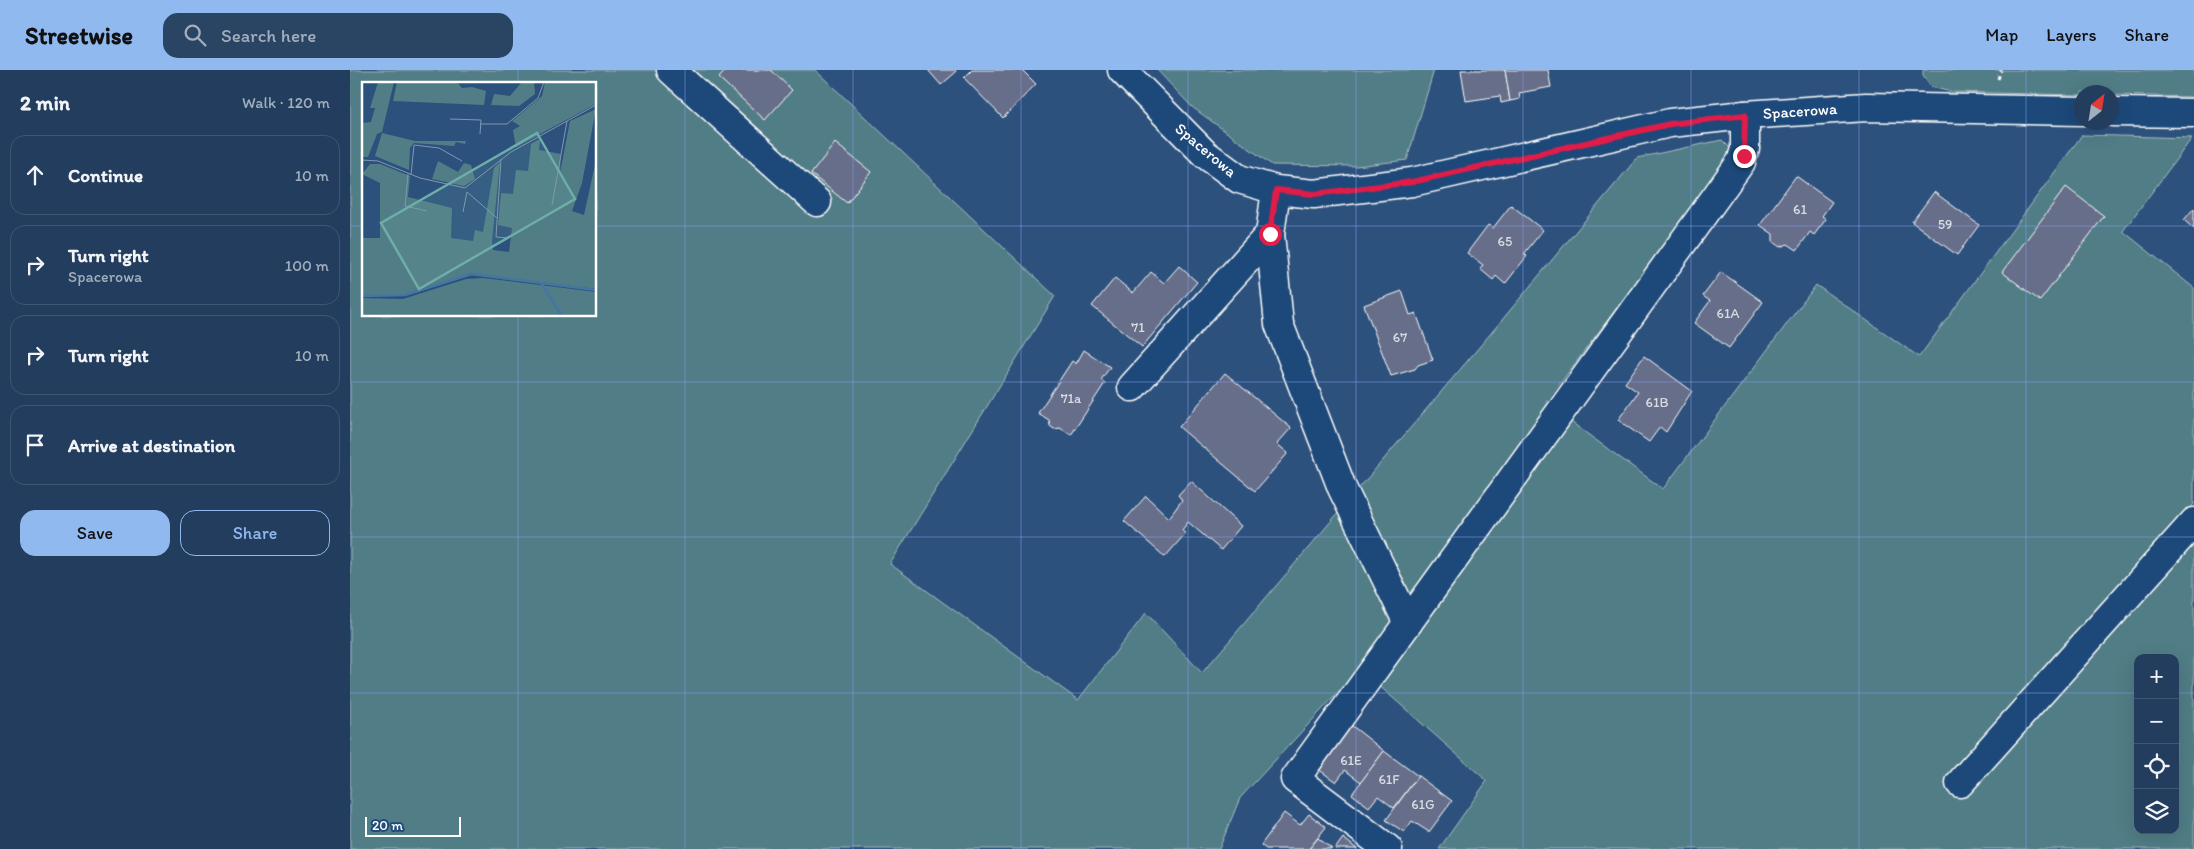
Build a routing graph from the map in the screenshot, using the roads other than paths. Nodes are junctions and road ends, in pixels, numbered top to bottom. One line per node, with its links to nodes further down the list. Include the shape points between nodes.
1 (671, 70): 8 (street)
2 (1122, 70): 7 (street, Spacerowa, via 1205,154 1240,179)
3 (2074, 111): 6 (street, Spacerowa, via 1866,107)
4 (2119, 112): 5 (street)
5 (2194, 113)
6 (1745, 115): 7 (street, Spacerowa, via 1670,124 1412,182 1314,194); 12 (street, via 1745,149 1741,162)
7 (1276, 190): 9 (street)
8 (817, 202)
9 (1270, 234): 10 (street); 12 (street, via 1279,324 1342,488)
10 (1132, 387)
11 (2194, 522): 13 (street)
12 (1408, 623): 14 (street, via 1295,779)
13 (1960, 783)
14 (1388, 849)

